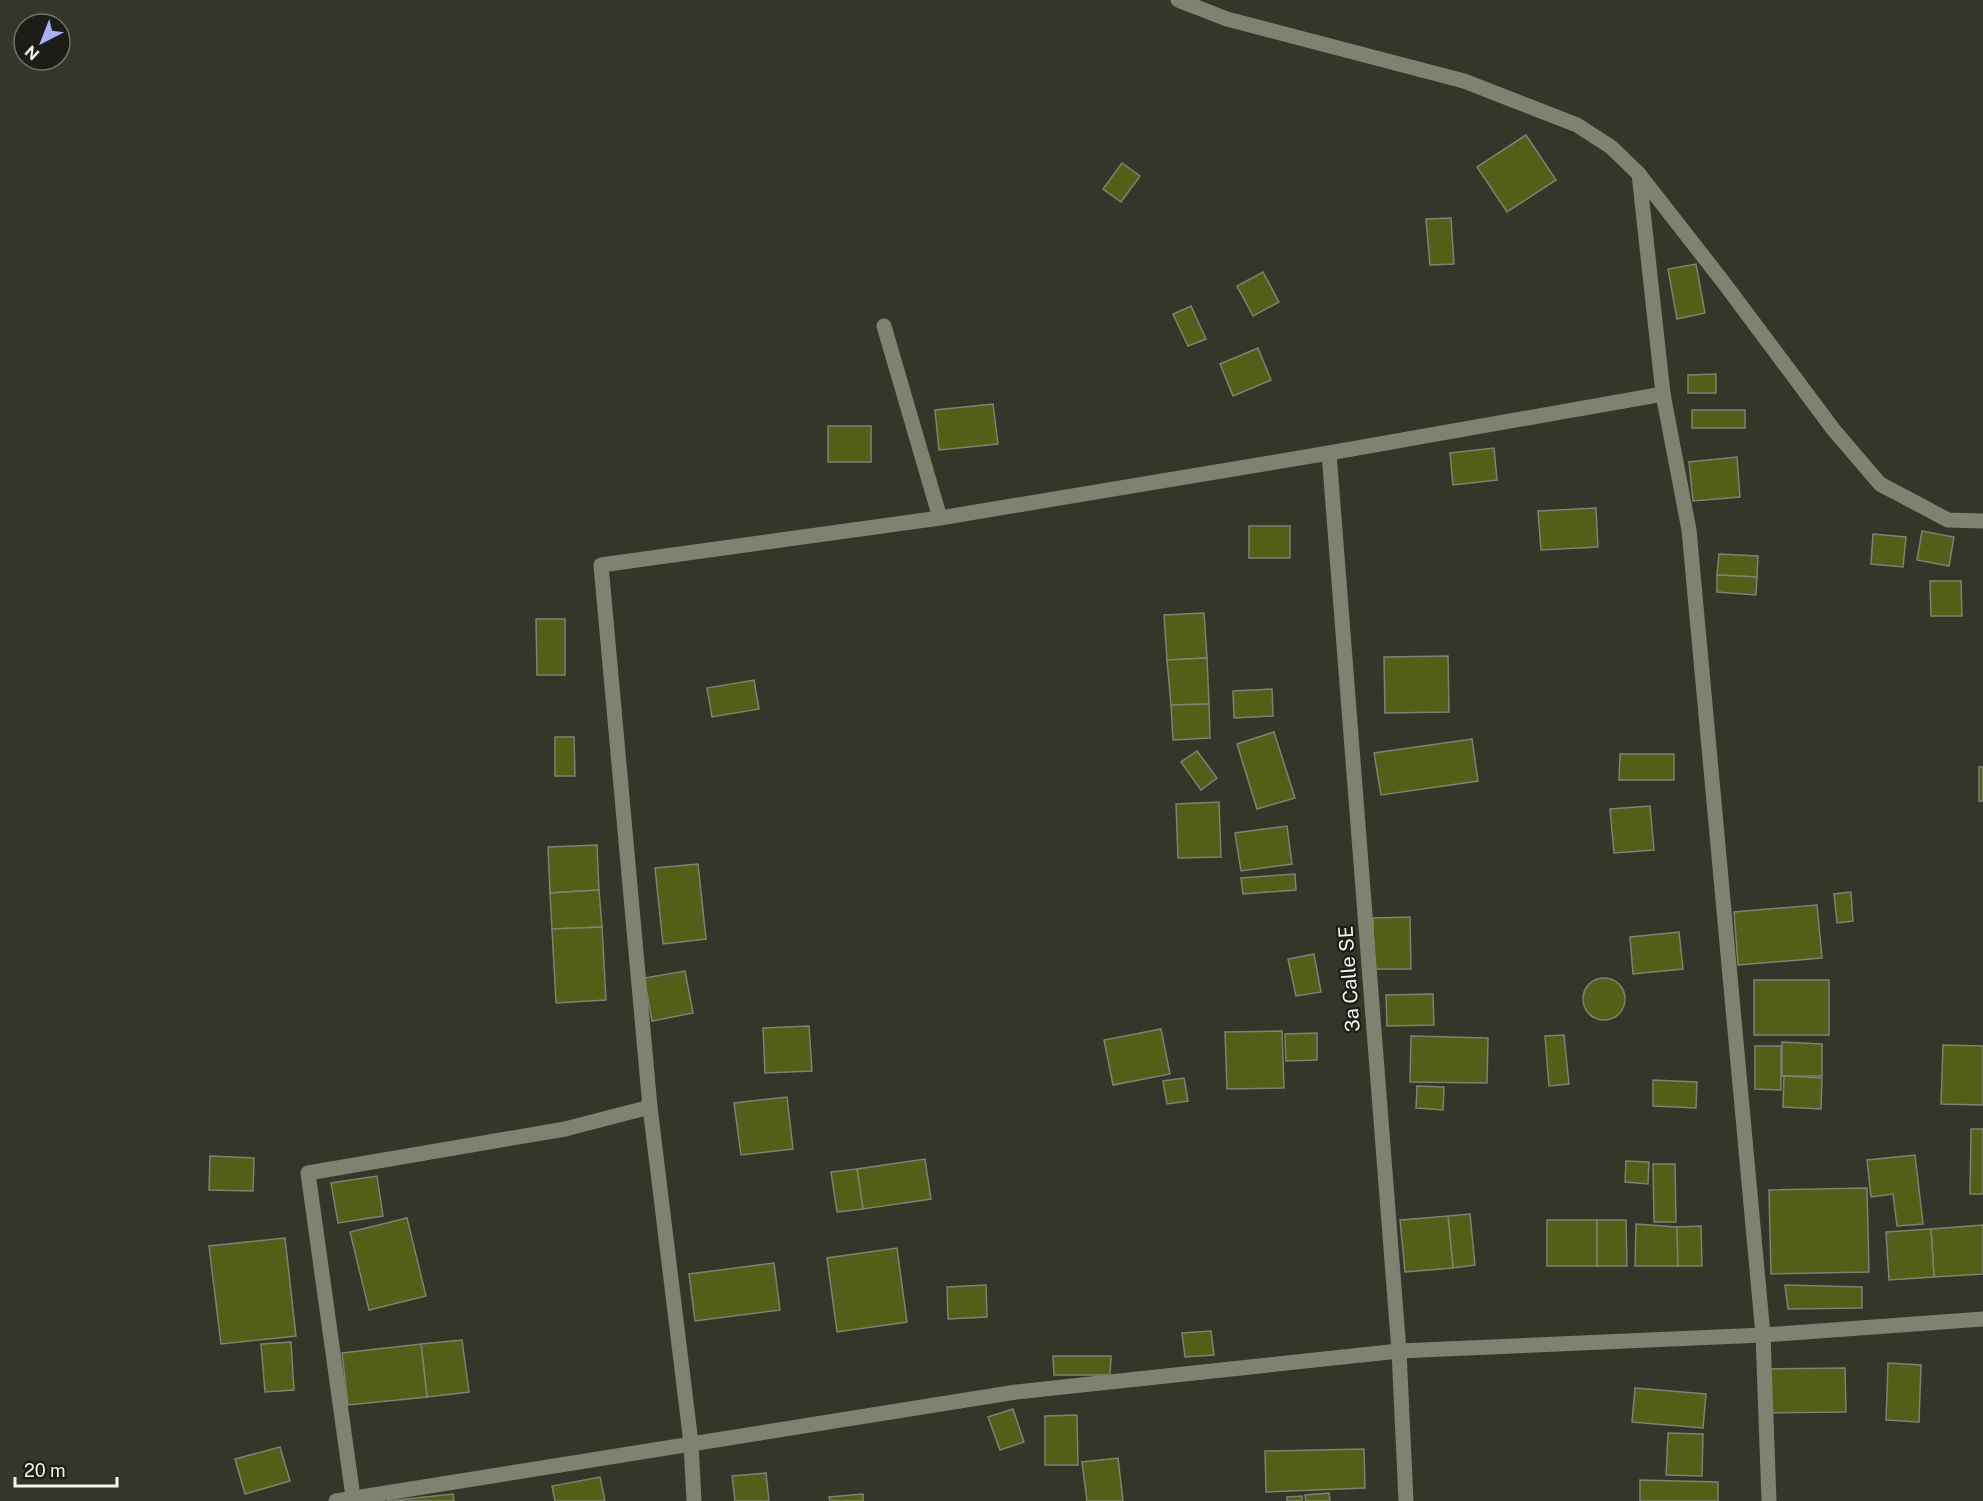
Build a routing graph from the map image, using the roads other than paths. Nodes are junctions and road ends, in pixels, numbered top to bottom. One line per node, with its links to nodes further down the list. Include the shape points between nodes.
1 (1178, 0): 2 (street, via 1227,19 1464,81 1577,125 1611,147)
2 (1639, 174): 4 (street); 7 (street, via 1833,429 1880,484 1948,520)
3 (884, 326): 6 (street)
4 (1664, 394): 5 (street); 10 (street, via 1689,530)
5 (1329, 453): 6 (street); 11 (street, 3a Calle SE)
6 (940, 518): 8 (street, via 601,565)
7 (1983, 521)
8 (650, 1107): 12 (street); 13 (street, via 565,1129 308,1173)
9 (1983, 1319): 10 (street)
10 (1762, 1335): 11 (street); 17 (street)
11 (1399, 1351): 12 (street, via 1016,1392); 16 (street, 3a Calle SE)
12 (691, 1443): 13 (street); 15 (street)
13 (353, 1497): 14 (street)
14 (336, 1501)
15 (694, 1501)
16 (1406, 1501)
17 (1769, 1501)

